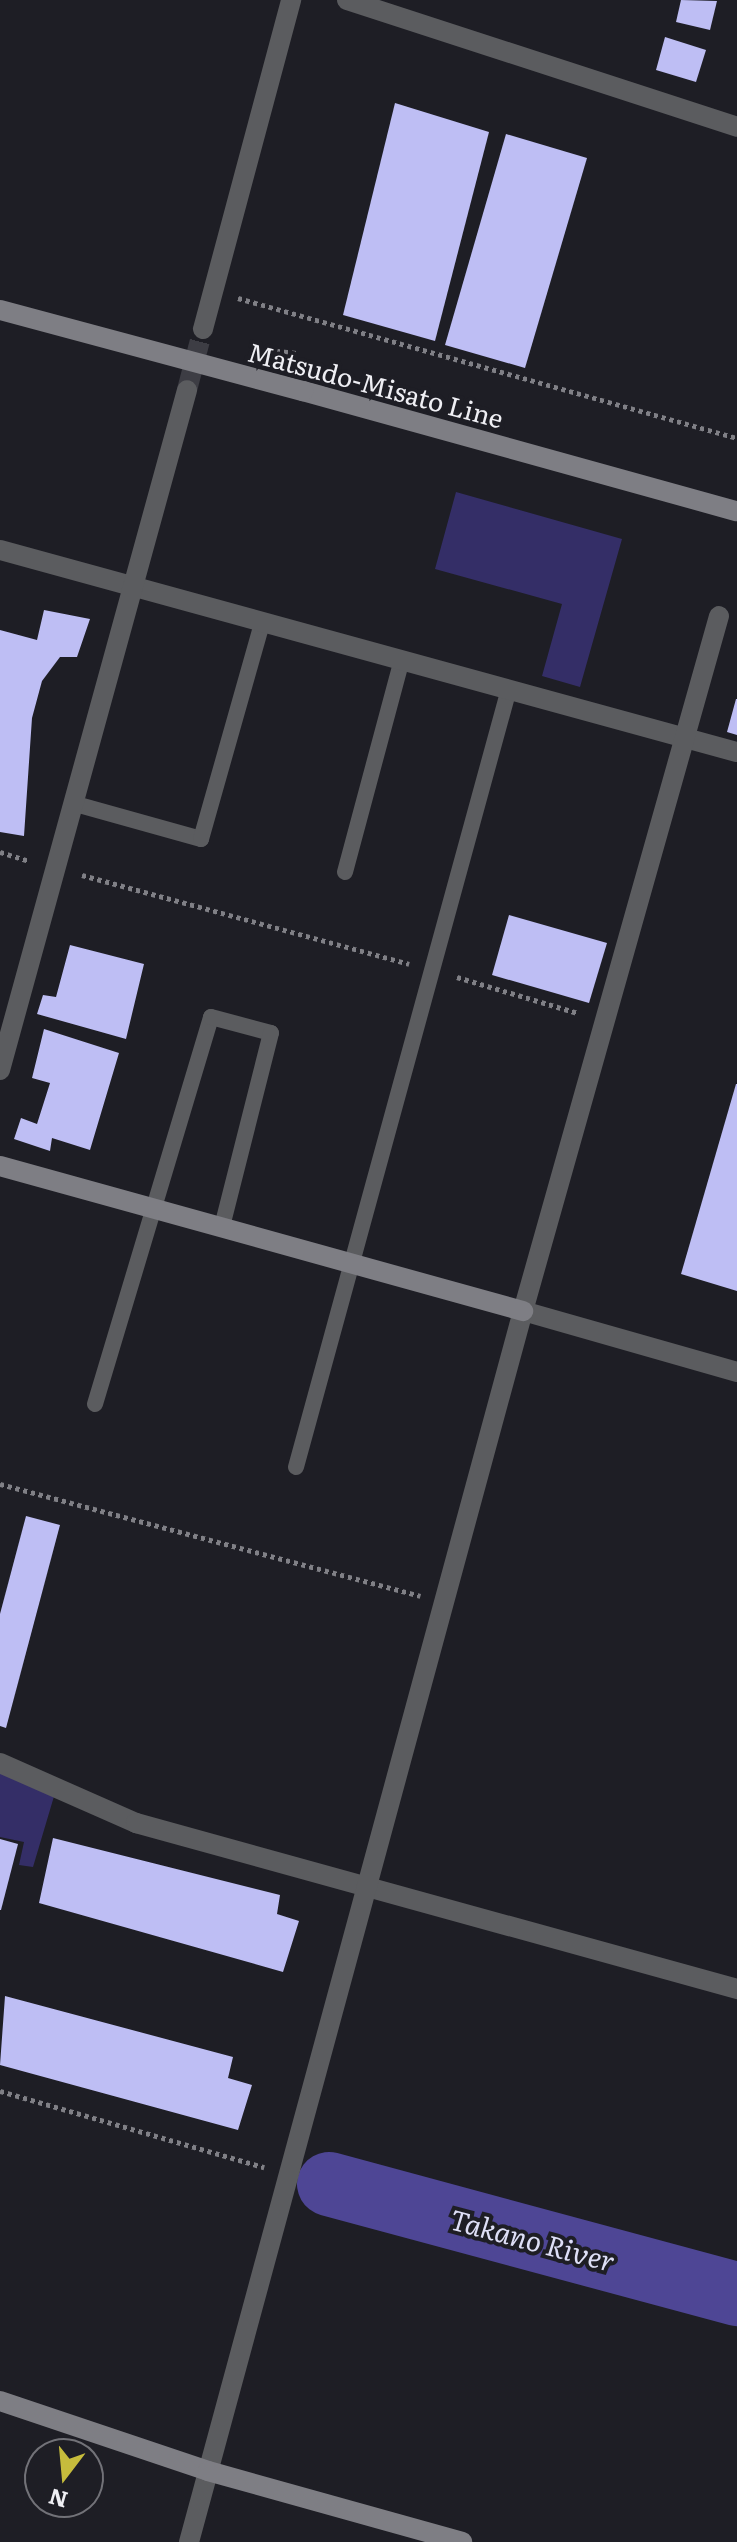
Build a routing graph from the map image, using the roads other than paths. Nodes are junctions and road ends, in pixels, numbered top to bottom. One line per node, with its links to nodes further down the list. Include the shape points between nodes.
1 (291, 0): 5 (street)
2 (347, 0): 3 (street)
3 (737, 127)
4 (0, 310): 7 (street, Matsudo-Misato Line, bridge)
5 (203, 329)
6 (187, 390): 9 (street)
7 (737, 511)
8 (0, 550): 9 (street)
9 (132, 587): 11 (street); 16 (street)
10 (719, 616): 14 (street)
11 (262, 623): 12 (street); 16 (lane, via 201,839)
12 (402, 660): 13 (street); 17 (lane)
13 (509, 689): 14 (street); 22 (lane)
14 (682, 737): 15 (street); 23 (street)
15 (737, 752)
16 (72, 803): 18 (street)
17 (345, 872)
18 (0, 1070)
19 (0, 1166): 20 (street)
20 (151, 1207): 21 (street); 21 (lane, via 211,1017 271,1033); 25 (lane)
21 (222, 1227): 22 (street)
22 (352, 1263): 23 (street); 26 (lane)
23 (523, 1311): 24 (street); 28 (street)
24 (737, 1372)
25 (95, 1404)
26 (296, 1467)
27 (0, 1763): 28 (street, via 136,1823)
28 (368, 1887): 29 (street); 31 (street)
29 (737, 1989)
30 (0, 2401): 31 (street)
31 (208, 2471): 32 (street); 33 (street)
32 (189, 2542)
33 (462, 2542)

